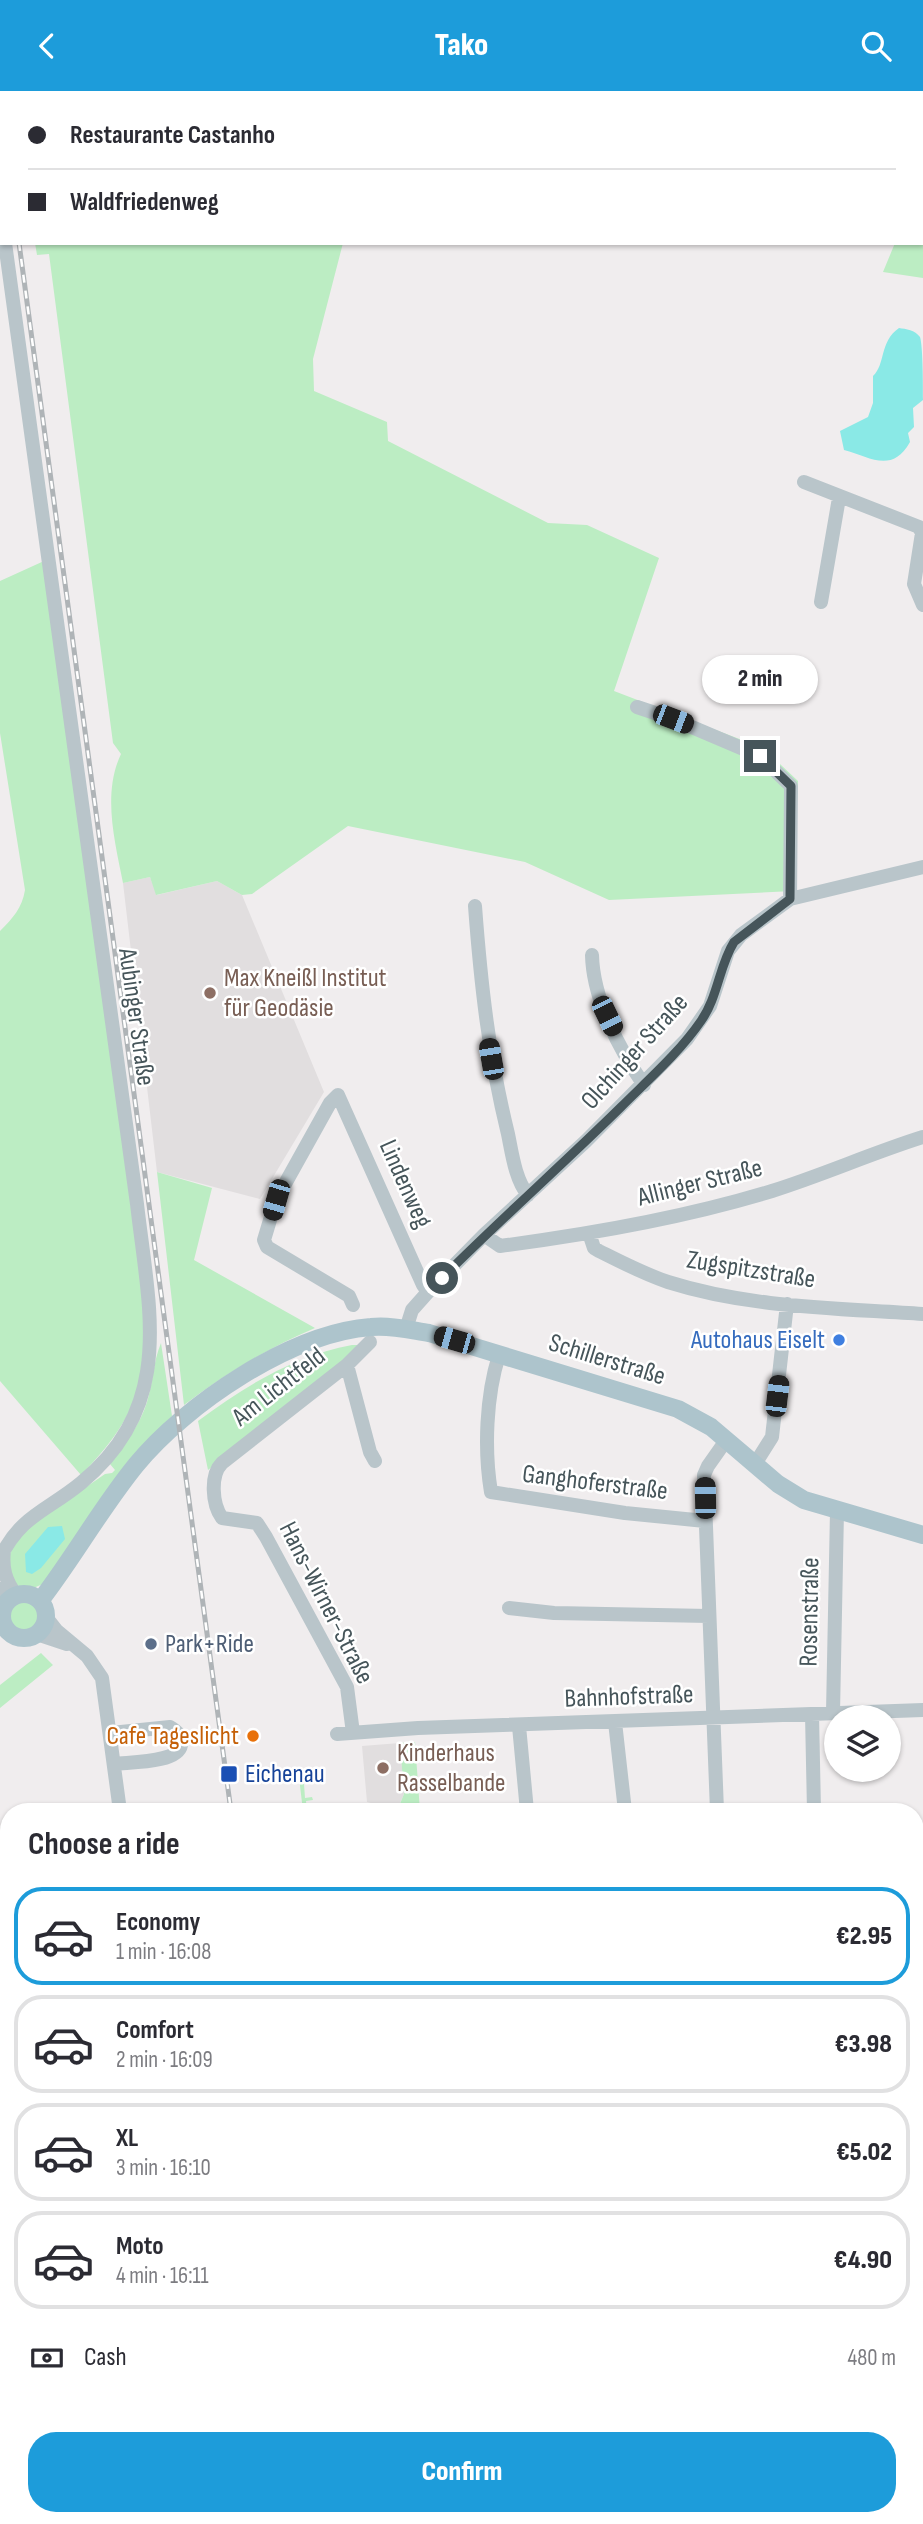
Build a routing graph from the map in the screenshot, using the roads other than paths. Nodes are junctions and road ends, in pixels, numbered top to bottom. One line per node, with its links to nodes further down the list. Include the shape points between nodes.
1 (5, 245): 31 (street, Aubinger Straße, via 135,1191 151,1341 143,1394 123,1437 88,1478 19,1527)
2 (804, 482): 3 (street)
3 (839, 498): 4 (street); 5 (street, via 919,527 922,533 914,584)
4 (821, 603)
5 (923, 605)
6 (637, 707): 8 (street, via 760,756 791,786)
7 (923, 867): 8 (street, Olchinger Straße)
8 (790, 899): 11 (street, Olchinger Straße, via 734,942 702,1020)
9 (475, 907): 13 (street, via 481,988 496,1083 514,1159)
10 (592, 955): 11 (street, via 597,996)
11 (644, 1085): 13 (street, Olchinger Straße)
12 (923, 1137): 14 (street, Allinger Straße, via 754,1196)
13 (528, 1195): 15 (street, Olchinger Straße)
14 (589, 1233): 15 (street, Allinger Straße, via 500,1246); 17 (street, Zugspitzstraße, via 594,1248 666,1281 737,1299)
15 (484, 1235): 16 (street, Olchinger Straße)
16 (428, 1292): 18 (street, Lindenweg, via 338,1095 276,1200 264,1240 267,1247 349,1296); 20 (street, Olchinger Straße, via 412,1310)
17 (787, 1304): 19 (street, Zugspitzstraße); 26 (street, via 772,1437)
18 (353, 1305)
19 (923, 1314)
20 (407, 1329): 22 (main road, Schillerstraße); 34 (main road, Schillerstraße, via 370,1327 336,1333 253,1369 214,1394 155,1444 120,1486)
21 (370, 1342): 23 (street, Am Lichtfeld)
22 (499, 1355): 24 (main road, Schillerstraße, via 678,1409); 29 (street, Ganghoferstraße, via 491,1384 488,1428 491,1492)
23 (347, 1365): 25 (street); 28 (street, Am Lichtfeld, via 216,1470 217,1510 222,1518)
24 (727, 1439): 26 (main road, Schillerstraße); 29 (street, via 705,1475)
25 (375, 1461)
26 (755, 1464): 27 (main road, Schillerstraße, via 791,1493)
27 (837, 1511): 30 (main road, Schillerstraße); 39 (street, Rosenstraße)
28 (231, 1520): 48 (street, Hans-Wirner-Straße, via 257,1523 266,1537 347,1688)
29 (705, 1521): 35 (street)
30 (923, 1535)
31 (2, 1554): 32 (street, Aubinger Straße)
32 (7, 1596): 34 (main road, via 26,1594); 36 (main road)
33 (509, 1608): 35 (street)
34 (43, 1609): 37 (main road, via 44,1627); 38 (street)
35 (709, 1616): 44 (street)
36 (4, 1634): 37 (main road, via 18,1638)
37 (37, 1634): 38 (street)
38 (72, 1645): 47 (street, via 102,1678)
39 (833, 1705)
40 (923, 1710): 41 (street, Bahnhofstraße)
41 (901, 1711)
42 (824, 1713): 43 (street, Bahnhofstraße)
43 (812, 1714): 44 (street, Bahnhofstraße); 55 (street)
44 (714, 1719): 45 (street, Bahnhofstraße); 54 (street)
45 (615, 1722): 46 (street, Bahnhofstraße); 53 (street)
46 (519, 1725): 48 (street, Bahnhofstraße); 52 (street)
47 (111, 1733): 50 (street); 50 (street, via 170,1727 181,1743 169,1758)
48 (354, 1733): 49 (street, Bahnhofstraße)
49 (337, 1734)
50 (114, 1764): 51 (street)
51 (119, 1803)
52 (526, 1803)
53 (624, 1803)
54 (717, 1803)
55 (814, 1803)

